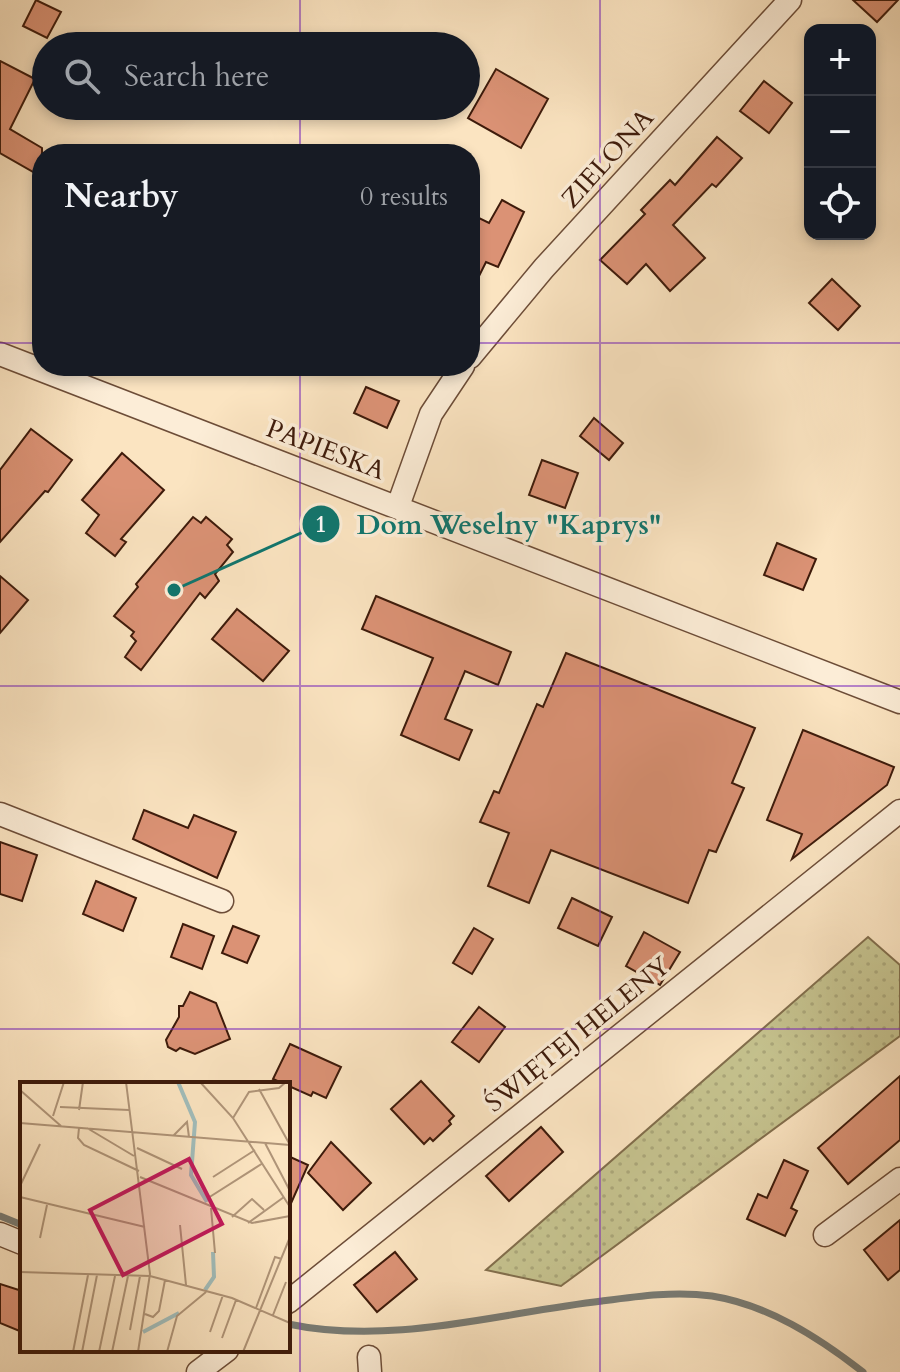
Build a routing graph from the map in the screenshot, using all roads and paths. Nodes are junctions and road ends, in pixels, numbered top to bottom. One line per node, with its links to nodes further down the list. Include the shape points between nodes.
1 (790, 0): 2 (street, ZIELONA)
2 (480, 345)
3 (0, 354): 4 (street, PAPIESKA)
4 (32, 366)
5 (58, 376): 7 (street, PAPIESKA)
6 (456, 376): 7 (street, via 431,414)
7 (398, 506): 8 (street, PAPIESKA)
8 (900, 702)
9 (900, 811): 16 (street, ŚWIĘTEJ HELENY)
10 (0, 814): 11 (street)
11 (222, 901)
12 (900, 1179): 14 (street)
13 (0, 1234): 15 (street)
14 (825, 1235)
15 (20, 1242)
16 (290, 1300)
17 (224, 1352): 18 (street)
18 (198, 1372)

